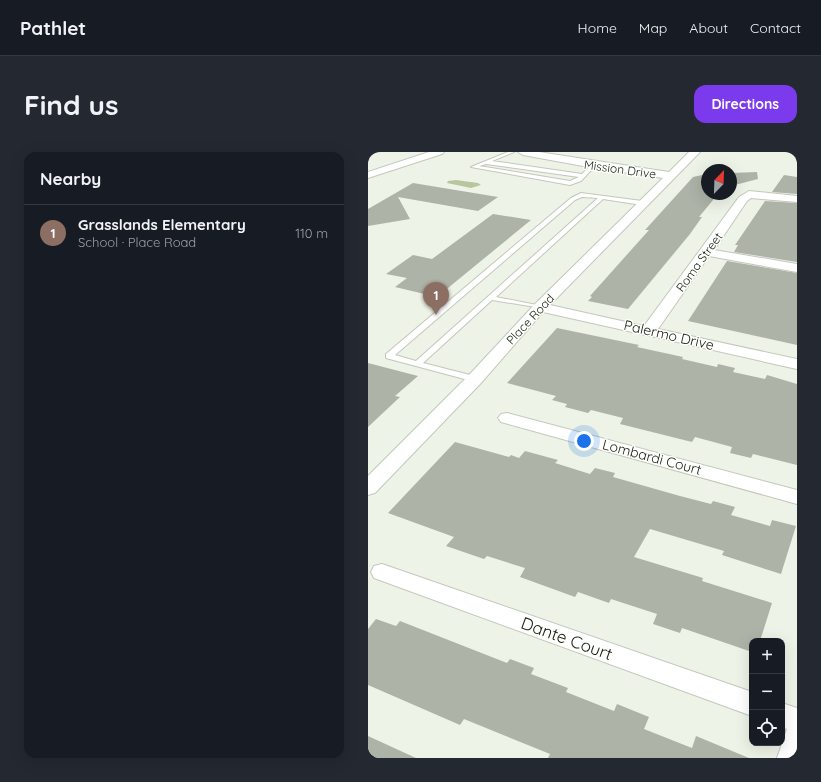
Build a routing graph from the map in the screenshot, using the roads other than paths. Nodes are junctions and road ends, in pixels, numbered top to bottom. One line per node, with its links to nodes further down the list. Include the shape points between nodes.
1 (439, 152): 9 (street)
2 (512, 152): 6 (lane)
3 (523, 152): 8 (street, Mission Drive)
4 (695, 152): 12 (street, Place Road)
5 (605, 156): 8 (street)
6 (486, 162): 11 (lane); 11 (lane, via 467,170 570,183)
7 (368, 165): 9 (street)
8 (594, 165): 11 (lane); 12 (street, Mission Drive)
9 (382, 170): 10 (street)
10 (368, 175)
11 (583, 176)
12 (670, 176): 15 (street, Place Road)
13 (602, 197): 15 (lane); 18 (lane); 21 (lane, via 581,195 573,199 389,356)
14 (797, 200): 16 (street, Roma Street, via 749,194)
15 (642, 203): 19 (street, Place Road)
16 (706, 252): 17 (street); 20 (street, Roma Street)
17 (797, 268)
18 (491, 298): 19 (lane); 21 (lane)
19 (540, 307): 20 (street, Palermo Drive); 23 (street, Place Road)
20 (649, 330): 22 (street, Palermo Drive)
21 (418, 363): 23 (lane)
22 (797, 364)
23 (475, 378): 25 (street, Place Road)
24 (507, 418): 26 (street, Lombardi Court)
25 (368, 488)
26 (797, 497)
27 (382, 572): 28 (street, Dante Court)
28 (749, 703)
29 (785, 716): 30 (street)
30 (797, 720)
31 (797, 736): 32 (street)
32 (791, 758)

